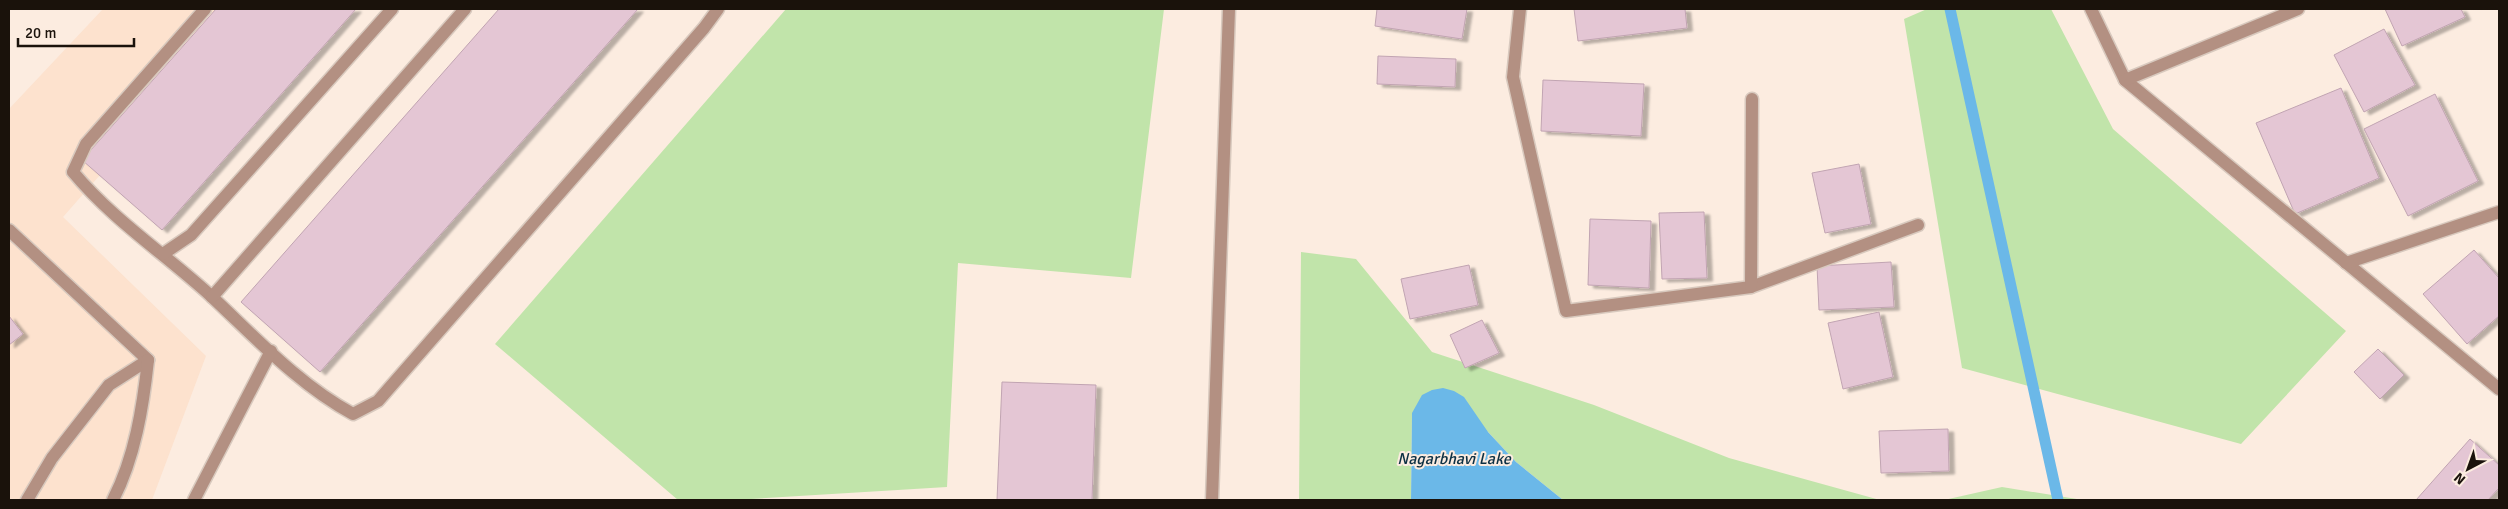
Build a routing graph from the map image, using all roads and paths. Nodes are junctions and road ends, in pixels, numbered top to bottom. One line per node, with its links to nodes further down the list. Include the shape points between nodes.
1 (205, 9): 14 (street, via 86,144 73,172 94,197)
2 (392, 9): 14 (street, via 191,235)
3 (465, 9): 17 (street)
4 (718, 9): 18 (street, via 378,401 353,414 328,401)
5 (1229, 9): 24 (street)
6 (1520, 9): 16 (street, via 1513,78 1566,311)
7 (2091, 9): 9 (street)
8 (2298, 9): 9 (street)
9 (2125, 80): 15 (street)
10 (1752, 99): 16 (street)
11 (2499, 212): 15 (street)
12 (1918, 225): 16 (street)
13 (9, 230): 19 (street)
14 (163, 254): 17 (street)
15 (2346, 262): 20 (street)
16 (1752, 287)
17 (212, 296): 18 (street)
18 (271, 352): 23 (street)
19 (148, 360): 21 (street, via 109,385 52,458); 22 (street, via 142,411)
20 (2499, 389)
21 (27, 500)
22 (113, 500)
23 (194, 500)
24 (1212, 500)

